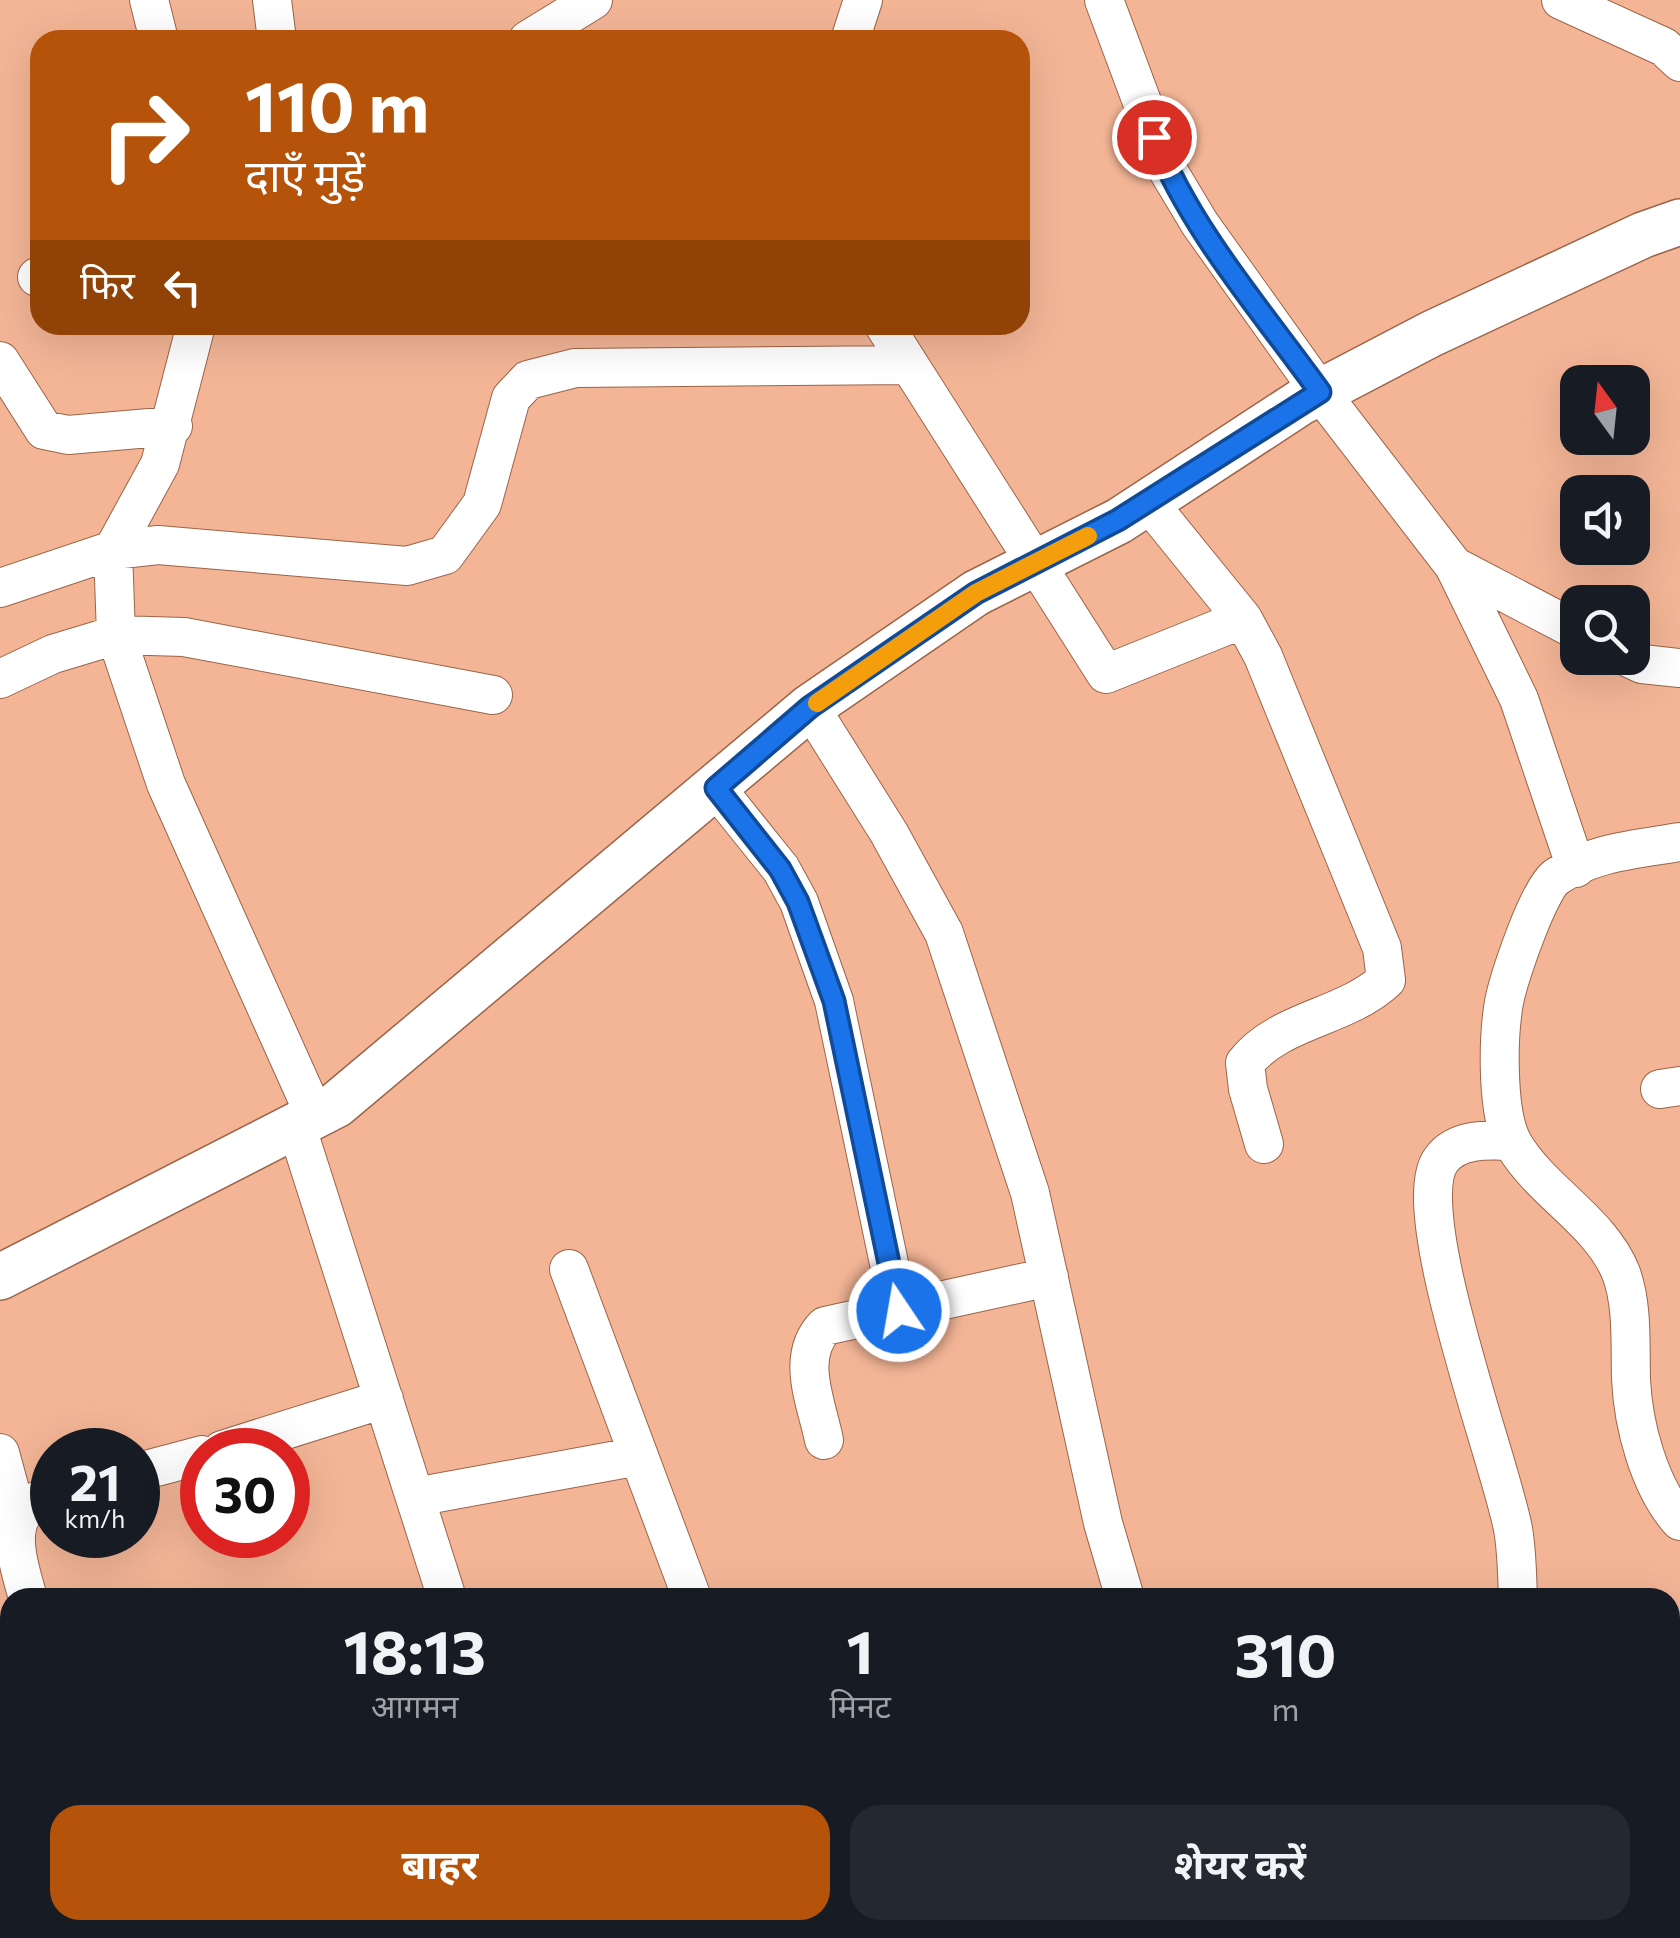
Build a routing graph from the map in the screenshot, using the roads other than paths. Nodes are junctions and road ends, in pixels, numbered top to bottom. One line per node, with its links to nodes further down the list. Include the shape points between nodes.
1 (149, 0): 7 (street)
2 (272, 0): 8 (street)
3 (593, 0): 9 (street)
4 (863, 0): 10 (street)
5 (1104, 0): 17 (street, via 1167,169)
6 (1561, 0): 11 (street, via 1664,47)
7 (156, 30)
8 (276, 30)
9 (544, 30)
10 (853, 30)
11 (1680, 62)
12 (1680, 222): 17 (street, via 1431,334)
13 (194, 335): 18 (street)
14 (890, 335): 16 (street)
15 (0, 361): 18 (street, via 44,430 68,436)
16 (909, 365): 20 (street, via 575,368 528,380 511,398 482,504 445,555 407,566 158,545); 21 (street)
17 (1320, 392): 19 (street); 22 (street)
18 (173, 426): 20 (street)
19 (1148, 502): 21 (street); 24 (street)
20 (113, 550): 23 (street); 26 (street)
21 (1034, 564): 24 (street, via 1106,674); 31 (street, via 976,593)
22 (1454, 566): 25 (street); 34 (street, via 1519,698)
23 (0, 588)
24 (1242, 619): 37 (street, via 1382,948 1386,980 1366,998 1261,1043 1245,1063)
25 (1560, 622)
26 (116, 635): 29 (street); 30 (street, via 184,637); 35 (street, via 166,784)
27 (1650, 665): 28 (street)
28 (1680, 668)
29 (0, 679)
30 (493, 695)
31 (810, 707): 32 (street); 40 (street, via 944,933 1030,1193)
32 (716, 788): 35 (street, via 351,1093); 41 (street, via 780,869 834,1001)
33 (1680, 842): 34 (street, via 1603,855)
34 (1576, 868): 36 (street, via 1553,878 1504,1002 1501,1091)
35 (306, 1120): 39 (street); 42 (street)
36 (1511, 1141): 50 (street, via 1621,1272 1631,1386 1645,1452); 55 (street, via 1461,1145 1441,1158 1434,1212 1461,1344 1513,1529)
37 (1264, 1144)
38 (569, 1269): 46 (street)
39 (0, 1276)
40 (1049, 1277): 41 (street); 54 (street)
41 (899, 1311): 44 (street, via 824,1326 810,1340 807,1359)
42 (384, 1400): 43 (street); 47 (street)
43 (293, 1428)
44 (824, 1440)
45 (0, 1453): 49 (street)
46 (639, 1456): 47 (street); 53 (street)
47 (415, 1497): 52 (street)
48 (30, 1503): 49 (street)
49 (17, 1516): 51 (street)
50 (1680, 1521)
51 (26, 1588)
52 (445, 1588)
53 (688, 1588)
54 (1122, 1588)
55 (1517, 1588)

